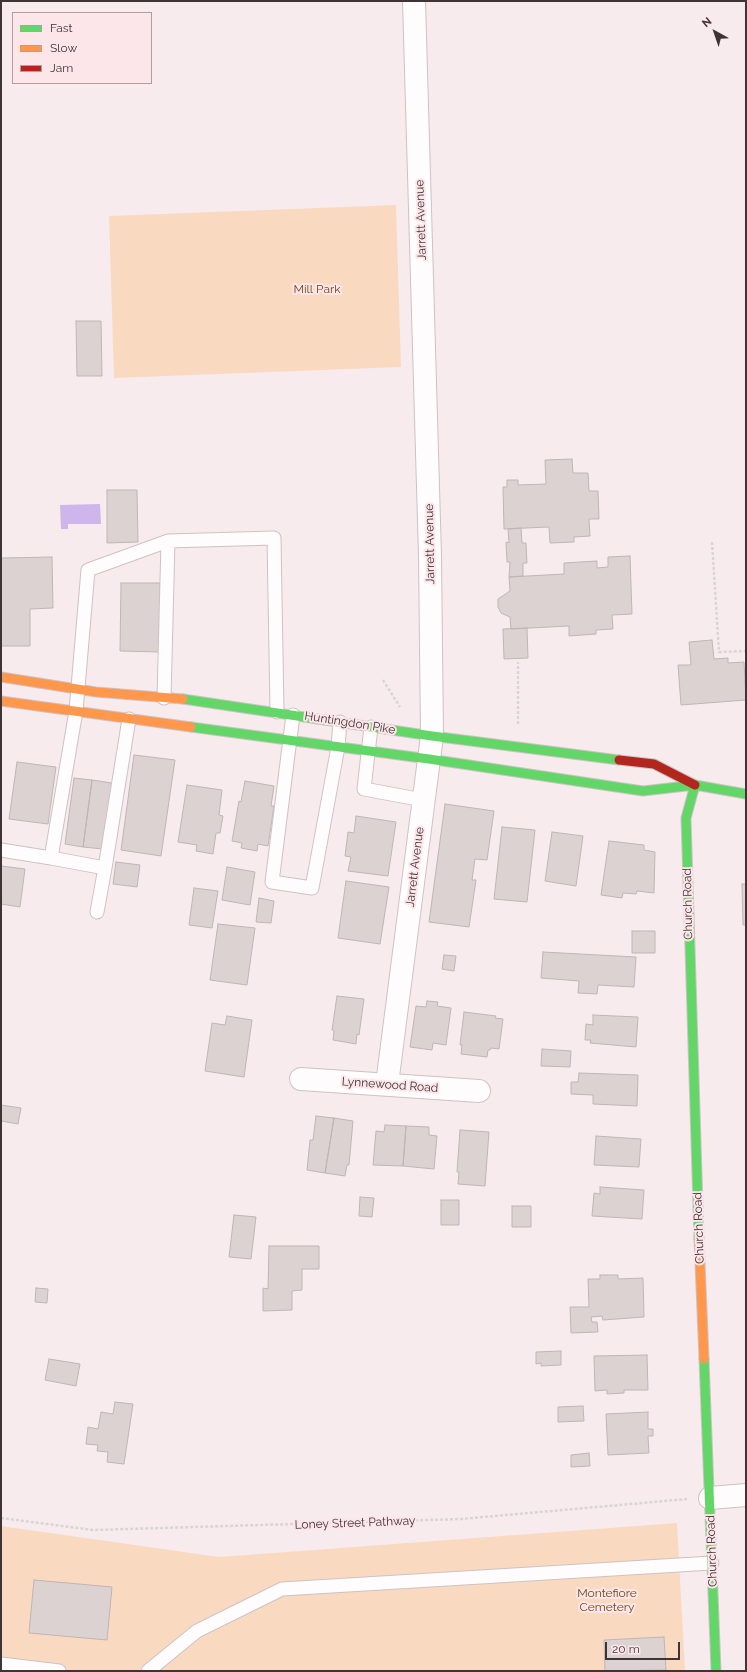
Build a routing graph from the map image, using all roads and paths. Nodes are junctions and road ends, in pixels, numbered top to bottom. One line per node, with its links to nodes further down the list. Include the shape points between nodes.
1 (414, 1): 19 (street, Jarrett Avenue, via 430,556)
2 (168, 541): 8 (lane, via 88,570); 9 (lane); 13 (lane, via 274,538)
3 (712, 542): 4 (path, via 719,652)
4 (746, 651)
5 (518, 662): 18 (path)
6 (1, 677): 8 (main road, Huntingdon Pike)
7 (383, 680): 12 (path)
8 (77, 689): 9 (main road, Huntingdon Pike); 11 (lane)
9 (164, 698): 13 (main road, Huntingdon Pike)
10 (1, 701): 11 (main road, Huntingdon Pike)
11 (76, 711): 15 (main road, Huntingdon Pike); 28 (lane)
12 (404, 711)
13 (278, 712): 14 (main road, Huntingdon Pike)
14 (293, 715): 16 (main road, Huntingdon Pike); 20 (lane)
15 (130, 719): 20 (main road, Huntingdon Pike); 29 (lane)
16 (340, 722): 17 (main road, Huntingdon Pike); 21 (lane)
17 (372, 727): 19 (main road, Huntingdon Pike); 22 (lane)
18 (518, 727)
19 (432, 736): 23 (street, Jarrett Avenue); 24 (main road, Huntingdon Pike, via 654,764)
20 (290, 740): 21 (main road, Huntingdon Pike); 21 (lane, via 272,882 312,888)
21 (338, 747): 22 (main road, Huntingdon Pike)
22 (368, 751): 23 (main road, Huntingdon Pike); 26 (lane, via 364,789)
23 (428, 759): 24 (main road, Huntingdon Pike, via 643,792); 26 (street, Jarrett Avenue)
24 (695, 785): 25 (main road, Huntingdon Pike); 35 (main road, Church Road, via 686,818 691,1017)
25 (746, 794)
26 (423, 800): 32 (street, Jarrett Avenue)
27 (1, 850): 28 (lane)
28 (51, 858): 29 (lane)
29 (104, 868): 30 (lane)
30 (97, 912)
31 (301, 1078): 32 (street, Lynnewood Road)
32 (387, 1084): 33 (street, Lynnewood Road)
33 (478, 1091)
34 (746, 1495): 35 (street)
35 (710, 1498): 36 (path, Loney Street Pathway, via 461,1519 108,1530); 37 (main road, Church Road)
36 (1, 1518)
37 (712, 1563): 41 (lane, via 282,1589 197,1631); 42 (main road, Church Road)
38 (1, 1664): 39 (lane)
39 (36, 1670): 40 (lane)
40 (59, 1671)
41 (148, 1671)
42 (716, 1671)

